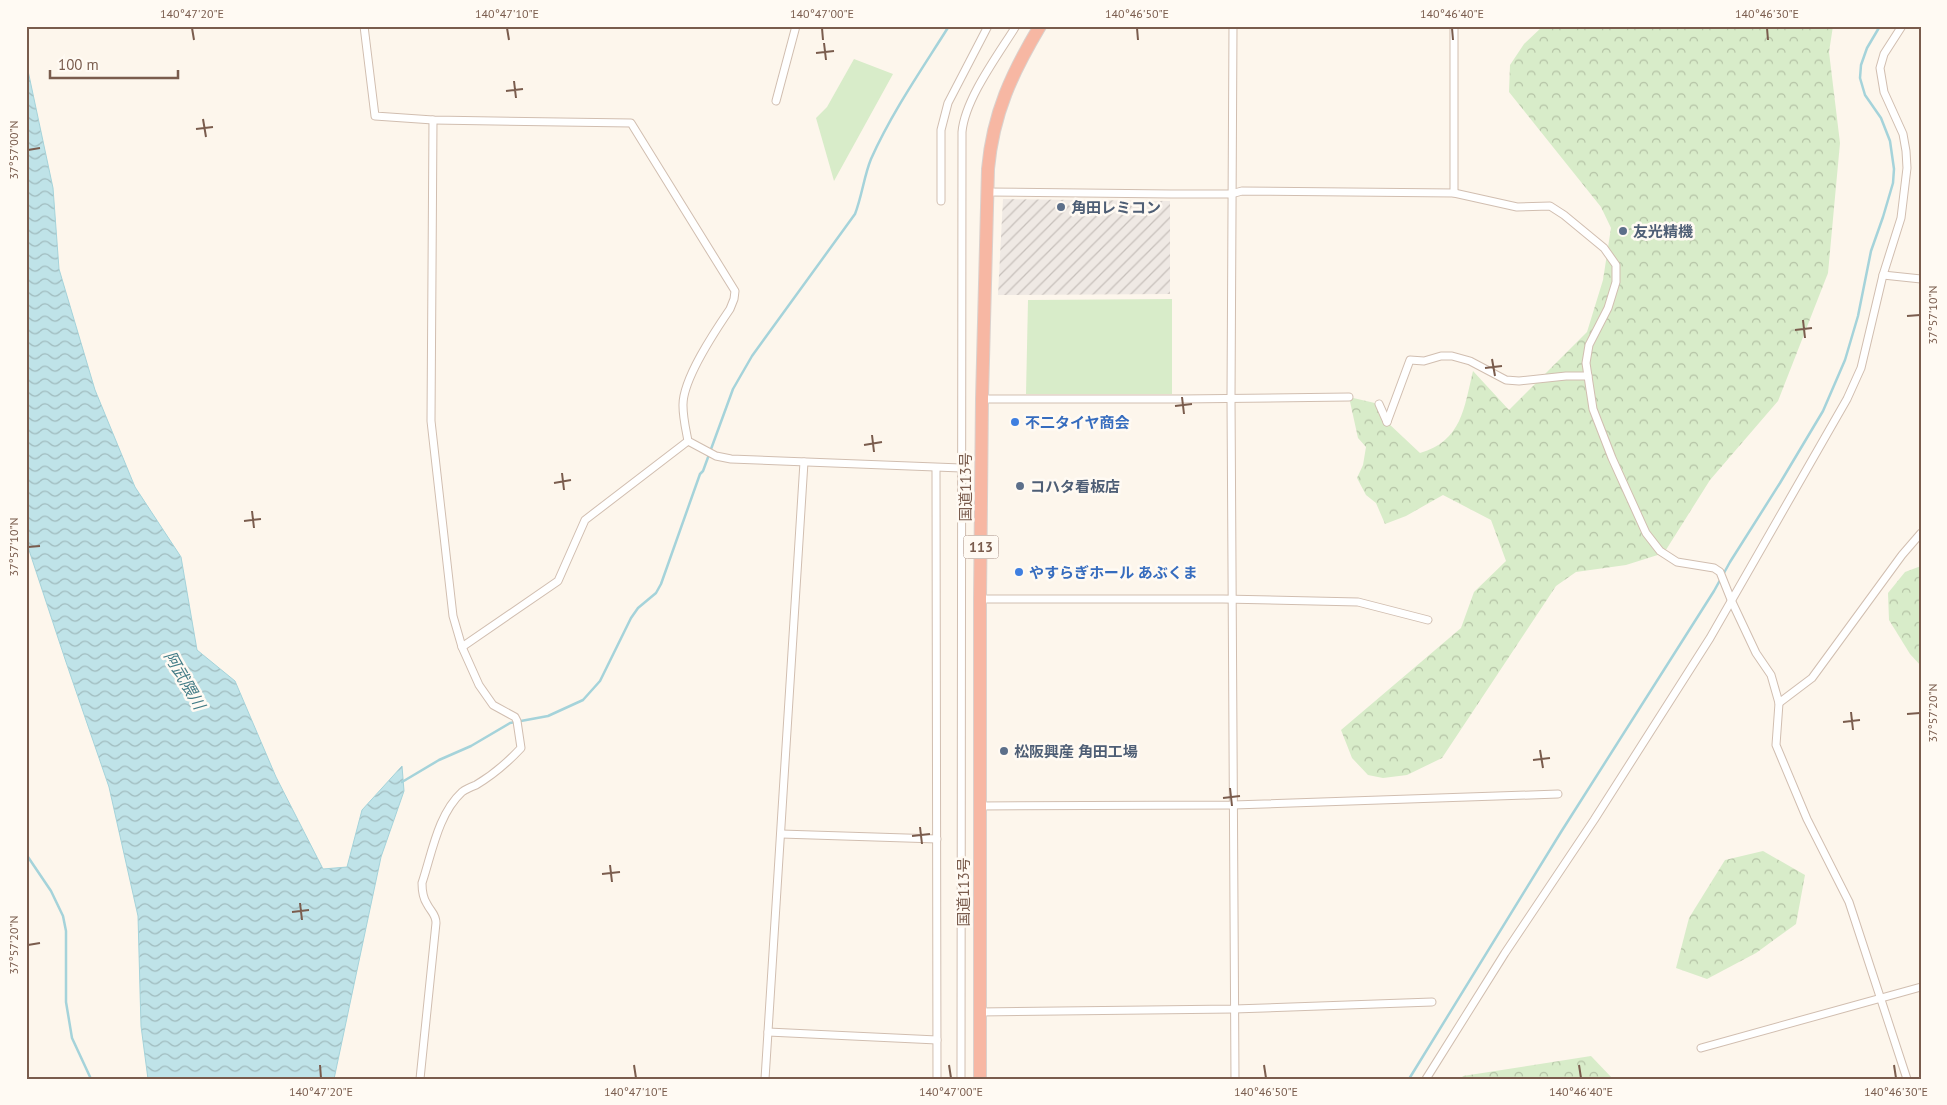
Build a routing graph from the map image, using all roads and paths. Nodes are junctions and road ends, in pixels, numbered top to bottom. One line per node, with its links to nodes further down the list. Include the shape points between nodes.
1 (364, 26): 10 (street, via 375,116)
2 (796, 26): 9 (street)
3 (988, 26): 14 (street, via 948,103 941,130)
4 (1016, 26): 25 (street, via 964,118)
5 (1040, 26): 11 (highway, 国道113号 / 113, via 1007,87 990,149)
6 (1233, 26): 12 (street)
7 (1454, 26): 13 (street)
8 (1902, 26): 15 (street, via 1884,54 1880,68 1884,92 1903,134 1907,168 1901,218)
9 (776, 101)
10 (433, 120): 22 (street, via 631,123 735,291 730,309 696,366 685,392 682,405); 31 (street, via 431,421 453,616)
11 (987, 192): 12 (street); 20 (highway, 国道113号 / 113)
12 (1231, 194): 13 (street, via 1242,191); 19 (street)
13 (1454, 194): 17 (street, via 1517,206 1550,206 1604,248 1616,264 1616,282 1608,308 1590,345 1586,363)
14 (941, 201)
15 (1883, 276): 16 (street); 29 (street, via 1860,368 1847,399)
16 (1921, 279)
17 (1588, 376): 21 (street, via 1519,382 1506,380 1470,361 1452,356 1410,360 1387,422); 29 (street, via 1593,410 1646,533 1660,551 1677,562 1714,568 1720,572)
18 (1349, 397): 19 (street)
19 (1231, 398): 20 (street); 28 (street)
20 (982, 399): 27 (highway, 国道113号 / 113)
21 (1379, 404)
22 (688, 441): 23 (street, via 716,456 731,459); 31 (street, via 585,520 558,581)
23 (804, 462): 24 (street); 36 (street)
24 (936, 468): 25 (street); 37 (street)
25 (961, 468): 49 (street)
26 (1921, 532): 32 (street, via 1812,678)
27 (980, 599): 28 (street); 35 (highway, 国道113号 / 113)
28 (1232, 600): 30 (street, via 1358,602); 34 (street)
29 (1732, 602): 32 (street, via 1756,653 1771,675); 52 (street)
30 (1428, 620)
31 (462, 648): 46 (street, via 479,685 493,705 515,717 521,748 506,764 464,790 453,801 422,883 424,898 436,916 436,923)
32 (1779, 703): 39 (street, via 1776,745 1807,819 1849,902)
33 (1558, 794): 34 (street)
34 (1233, 804): 35 (street); 41 (street)
35 (979, 806): 42 (highway, 国道113号 / 113)
36 (781, 834): 37 (street); 43 (street)
37 (937, 839): 44 (street)
38 (1921, 987): 39 (street)
39 (1881, 998): 45 (street); 53 (street)
40 (1432, 1002): 41 (street)
41 (1234, 1009): 42 (street); 51 (street)
42 (979, 1012): 50 (highway, 国道113号 / 113)
43 (768, 1032): 44 (street); 47 (street)
44 (937, 1040): 48 (street)
45 (1701, 1048)
46 (420, 1079)
47 (765, 1079)
48 (937, 1079)
49 (961, 1079)
50 (980, 1079)
51 (1235, 1079)
52 (1426, 1079)
53 (1906, 1079)

